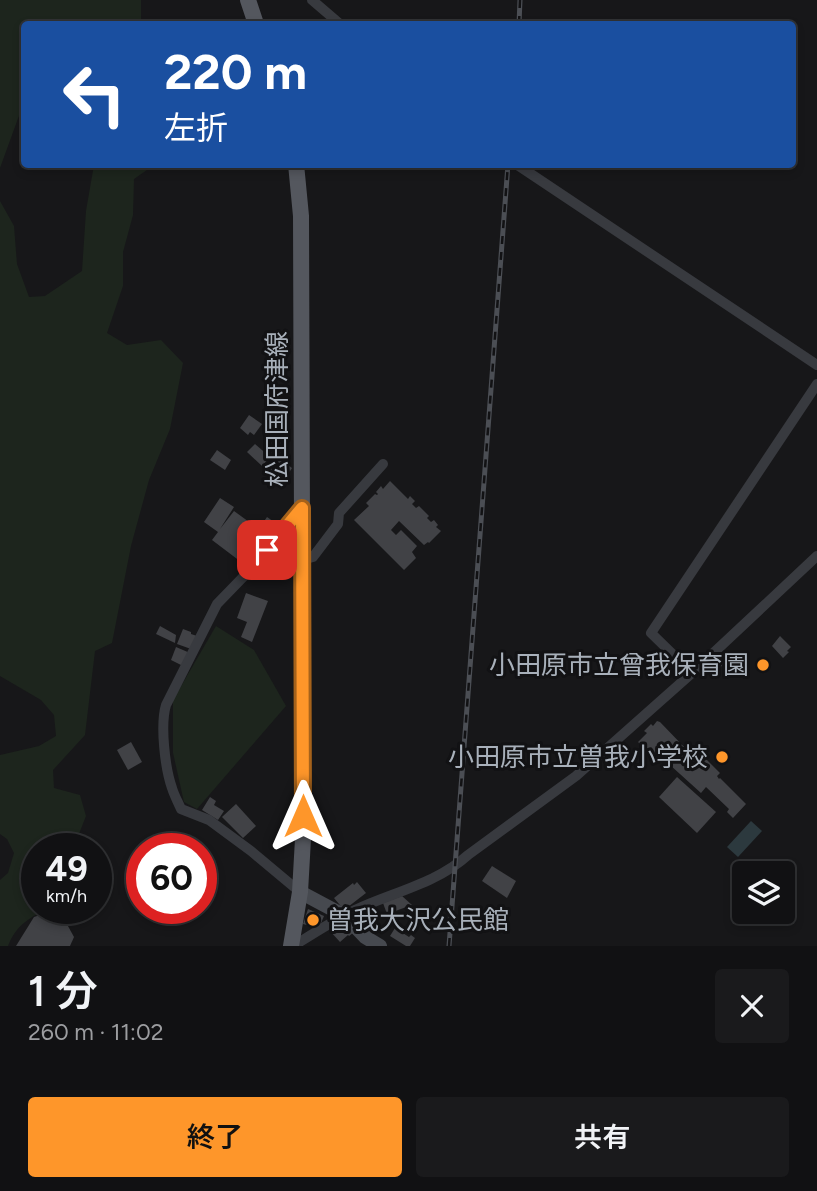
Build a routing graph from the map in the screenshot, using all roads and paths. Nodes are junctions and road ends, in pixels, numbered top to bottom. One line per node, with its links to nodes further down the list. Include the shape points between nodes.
1 (248, 0): 3 (main road)
2 (312, 0): 4 (street)
3 (255, 21)
4 (336, 21)
5 (296, 168): 10 (main road, 松田国府津線, via 301,216)
6 (522, 168): 7 (street)
7 (817, 365)
8 (817, 384): 13 (street, via 651,633)
9 (383, 464): 12 (street, via 339,513 338,524 313,557)
10 (302, 508): 12 (main road, 松田国府津線); 14 (street, via 217,604 163,714 169,774 181,809 209,820)
11 (817, 555): 13 (street)
12 (302, 560): 14 (main road, 松田国府津線)
13 (692, 673): 15 (street, via 576,776 454,867)
14 (300, 892): 15 (main road); 16 (main road, 松田国府津線)
15 (345, 916): 16 (street); 17 (main road)
16 (292, 946)
17 (380, 946)

